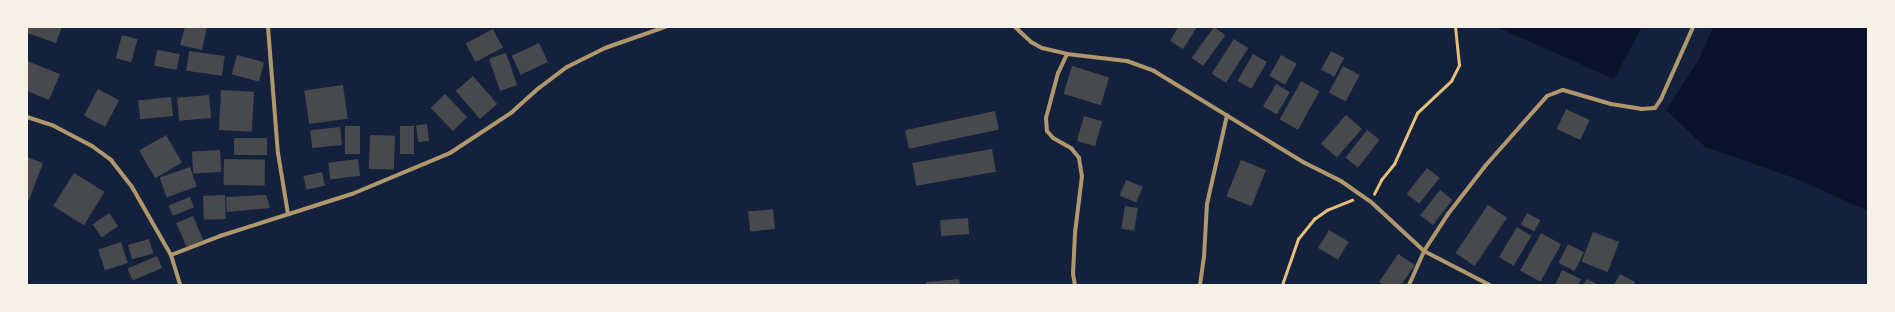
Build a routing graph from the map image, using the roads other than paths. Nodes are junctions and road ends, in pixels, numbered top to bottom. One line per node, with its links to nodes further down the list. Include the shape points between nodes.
1 (268, 27): 8 (street, via 278,153)
2 (665, 27): 8 (street, via 605,48 567,67 511,113 450,153 352,194)
3 (1015, 27): 5 (street, via 1031,42 1042,48)
4 (1693, 27): 9 (street, via 1655,108 1641,109 1611,104 1563,90 1547,96 1486,165 1448,214)
5 (1067, 54): 6 (street, via 1127,61 1154,71); 12 (street, via 1058,73 1046,118 1047,131 1050,135 1071,148 1079,158 1082,176 1075,233)
6 (1228, 115): 9 (street, via 1306,163 1341,181 1370,201); 13 (street, via 1207,204)
7 (27, 117): 10 (street, via 54,126 92,146 111,160 132,187)
8 (288, 214): 10 (street)
9 (1424, 251): 14 (street); 15 (street)
10 (171, 255): 11 (street)
11 (180, 285)
12 (1075, 285)
13 (1200, 285)
14 (1409, 285)
15 (1490, 285)

